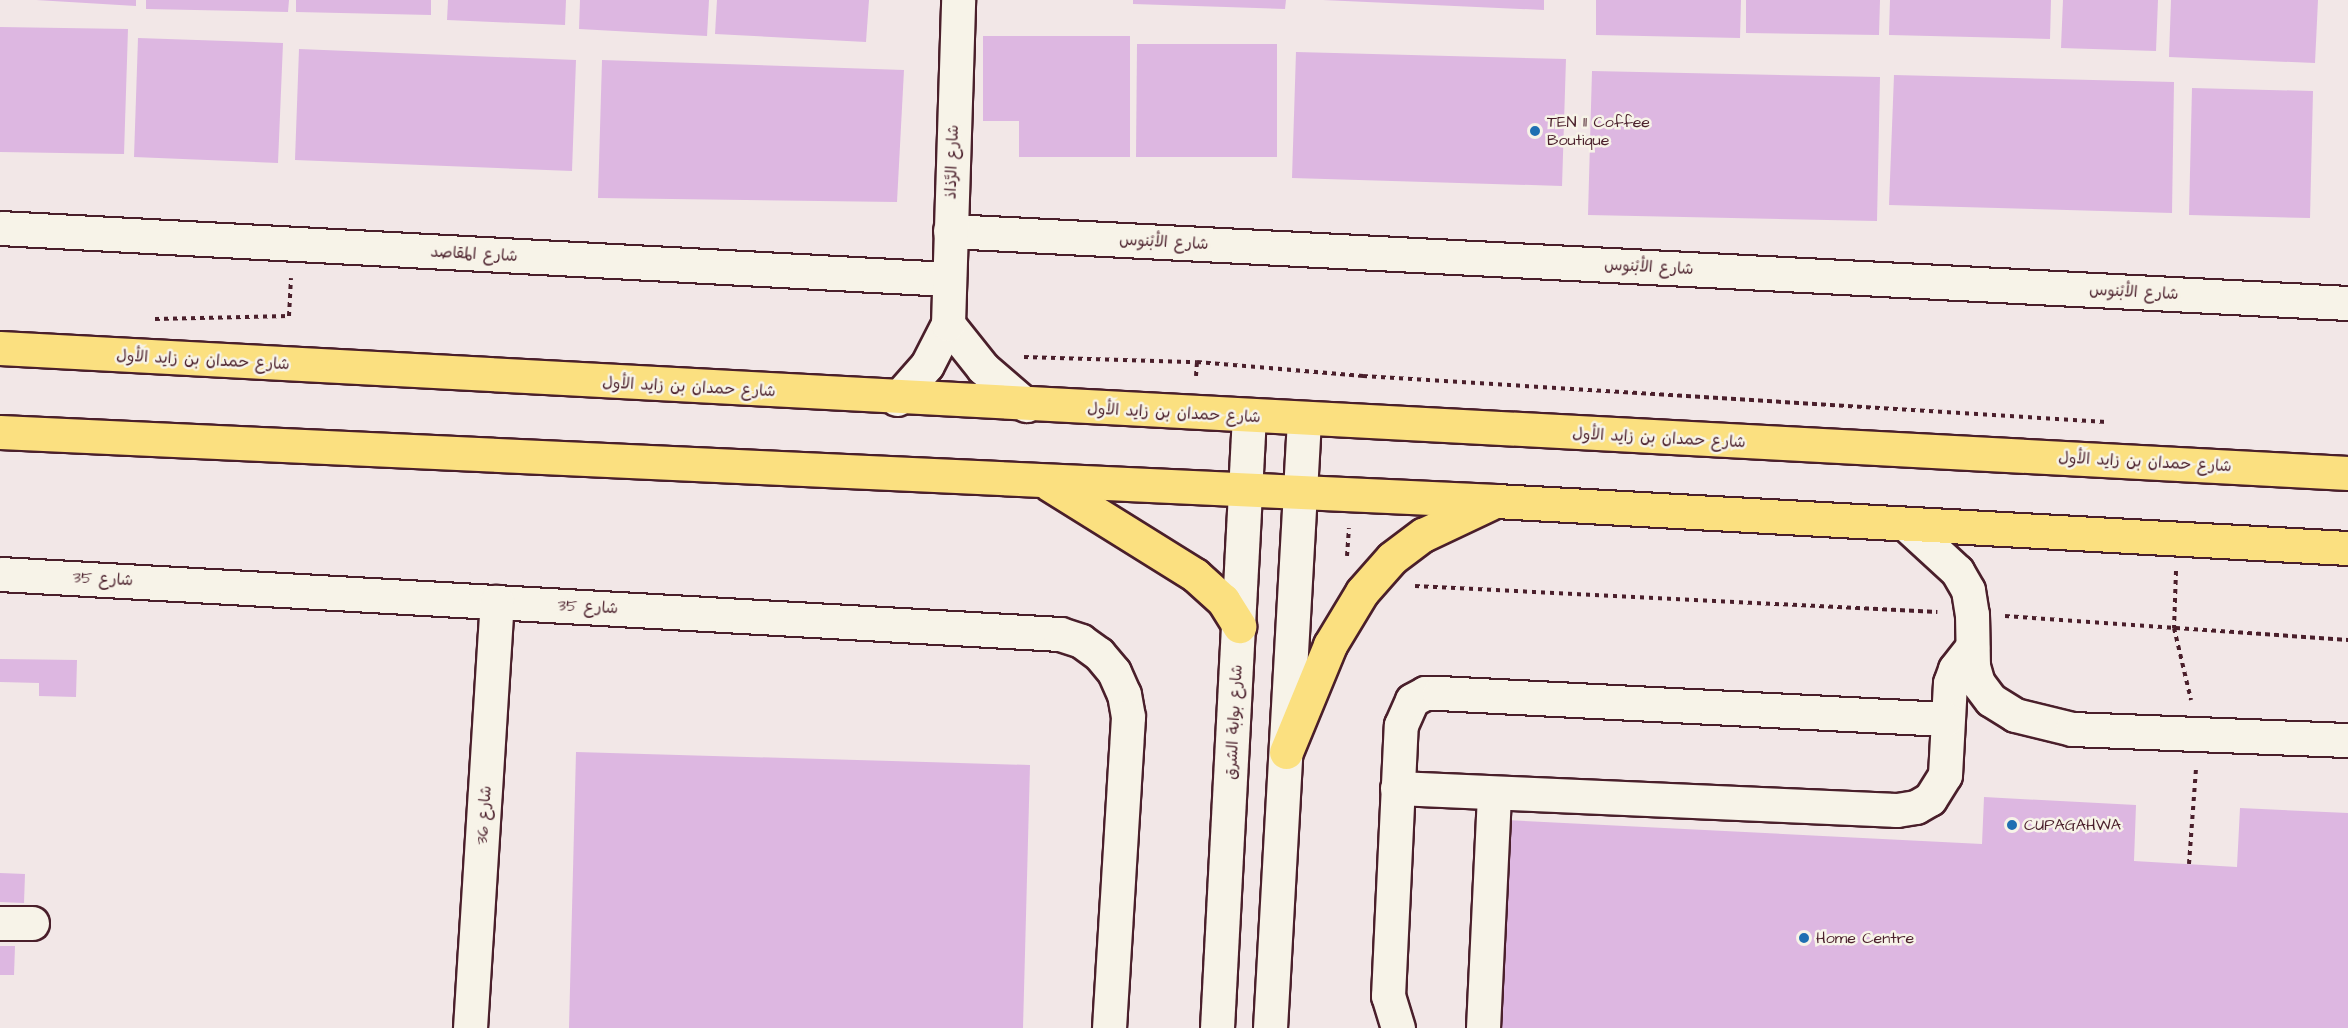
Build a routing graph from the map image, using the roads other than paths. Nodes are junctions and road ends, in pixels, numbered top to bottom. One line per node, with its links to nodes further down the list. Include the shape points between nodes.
1 (958, 0): 3 (street, شارع الرَّذاذ)
2 (0, 228): 4 (street, شارع المقاصد)
3 (950, 231): 4 (street, شارع الرَّذاذ); 5 (street, شارع الأبْنوس)
4 (948, 279): 6 (street, شارع الرَّذاذ)
5 (2348, 303)
6 (948, 324): 8 (street, شارع الرَّذاذ, via 927,364); 9 (street, via 973,356)
7 (0, 348): 8 (main road, شارع حمدان بن زايد الأول)
8 (897, 399): 9 (main road, شارع حمدان بن زايد الأول)
9 (1026, 405): 10 (main road, شارع حمدان بن زايد الأول)
10 (1249, 417): 11 (main road, شارع حمدان بن زايد الأول); 15 (street, شارع بوابة الشرق)
11 (1304, 419): 13 (main road, شارع حمدان بن زايد الأول); 16 (street)
12 (0, 432): 14 (main road)
13 (2348, 473)
14 (1045, 482): 15 (main road); 22 (main road, via 1196,575 1223,600)
15 (1245, 491): 16 (main road); 22 (street, شارع بوابة الشرق)
16 (1300, 494): 17 (main road); 26 (street)
17 (1496, 501): 18 (main road); 26 (main road, via 1423,534 1392,558 1369,584 1330,645)
18 (1908, 526): 19 (main road); 23 (street, via 1957,571 1968,590)
19 (2348, 548)
20 (0, 574): 21 (street, شارع 35)
21 (497, 602): 29 (street, شارع 36); 30 (street, شارع 35, via 1060,634 1099,654 1114,672 1124,694 1128,717)
22 (1239, 626): 31 (street, شارع بوابة الشرق)
23 (1972, 647): 24 (street, via 1955,669); 25 (street, via 1978,683 1991,700 2041,723 2072,729)
24 (1946, 719): 27 (street, via 1425,693 1412,700 1404,712); 28 (street, via 1947,760 1940,788 1916,807 1897,810)
25 (2348, 740)
26 (1286, 752): 32 (street)
27 (1397, 788): 28 (street); 33 (street, via 1388,996)
28 (1494, 793): 34 (street)
29 (470, 1028)
30 (1109, 1028)
31 (1217, 1028)
32 (1270, 1028)
33 (1398, 1028)
34 (1483, 1028)

